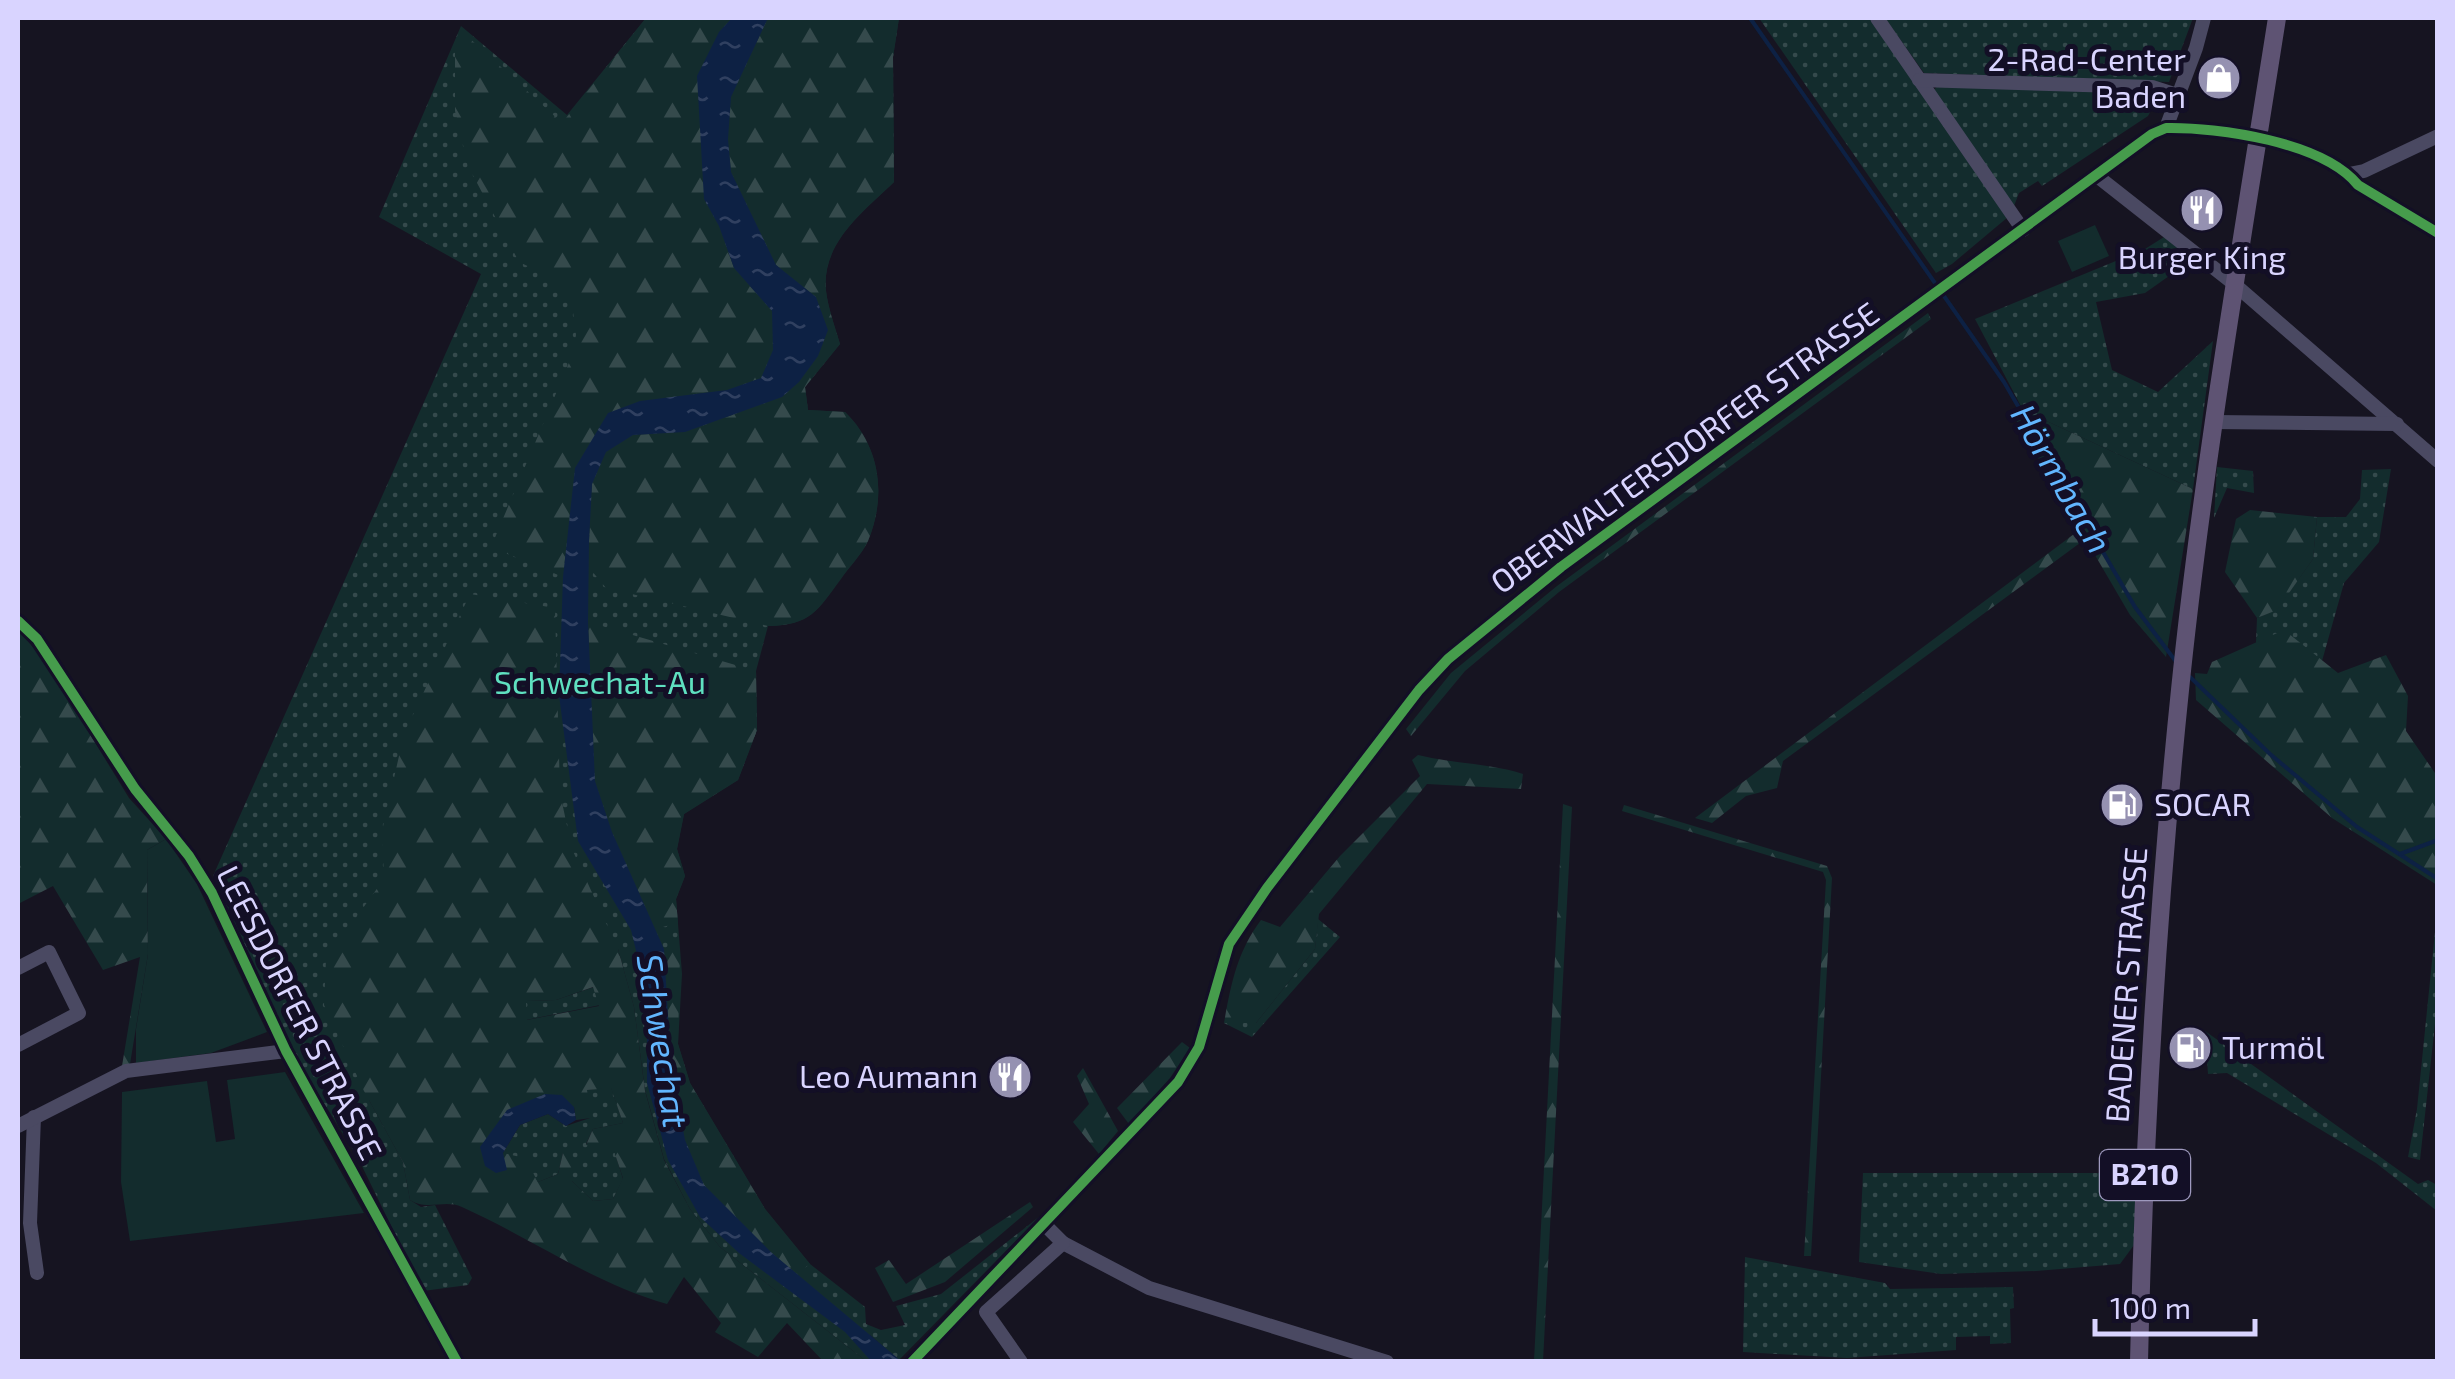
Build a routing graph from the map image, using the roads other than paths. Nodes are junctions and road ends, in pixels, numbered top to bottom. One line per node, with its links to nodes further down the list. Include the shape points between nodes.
1 (1877, 18): 4 (street)
2 (2204, 18): 5 (street)
3 (2278, 18): 7 (main road, B210)
4 (1920, 80): 5 (street, via 2152,87); 11 (street)
5 (2177, 95): 6 (street)
6 (2166, 128): 7 (street); 10 (street, OBERWALTERSDORFER STRASSE)
7 (2258, 136): 9 (street); 13 (main road, B210)
8 (2438, 136): 9 (street)
9 (2349, 174): 12 (street)
10 (2097, 176): 11 (street, OBERWALTERSDORFER STRASSE); 13 (street)
11 (2023, 230): 23 (street, OBERWALTERSDORFER STRASSE, via 1562,567 1448,659 1229,944 1199,1047 1178,1082)
12 (2438, 233)
13 (2233, 283): 14 (main road, B210); 15 (street)
14 (2213, 422): 15 (street); 32 (main road, BADENER STRASSE / B210, via 2180,690 2152,1025)
15 (2397, 424): 16 (street)
16 (2438, 461)
17 (18, 621): 20 (street, LEESDORFER STRASSE, via 37,638 212,893)
18 (18, 968): 19 (street, via 48,952 79,1013)
19 (18, 1044)
20 (286, 1051): 21 (street, via 126,1071); 26 (street, LEESDORFER STRASSE)
21 (34, 1117): 22 (street); 25 (street, via 30,1223)
22 (18, 1126)
23 (1044, 1224): 24 (street); 29 (street, OBERWALTERSDORFER STRASSE)
24 (1064, 1243): 30 (street, via 986,1312); 31 (street, via 1149,1288)
25 (37, 1273)
26 (448, 1344): 27 (street, LEESDORFER STRASSE); 28 (street, LEESDORFER STRASSE)
27 (449, 1362)
28 (457, 1362)
29 (912, 1362)
30 (1021, 1362)
31 (1387, 1362)
32 (2139, 1362)

